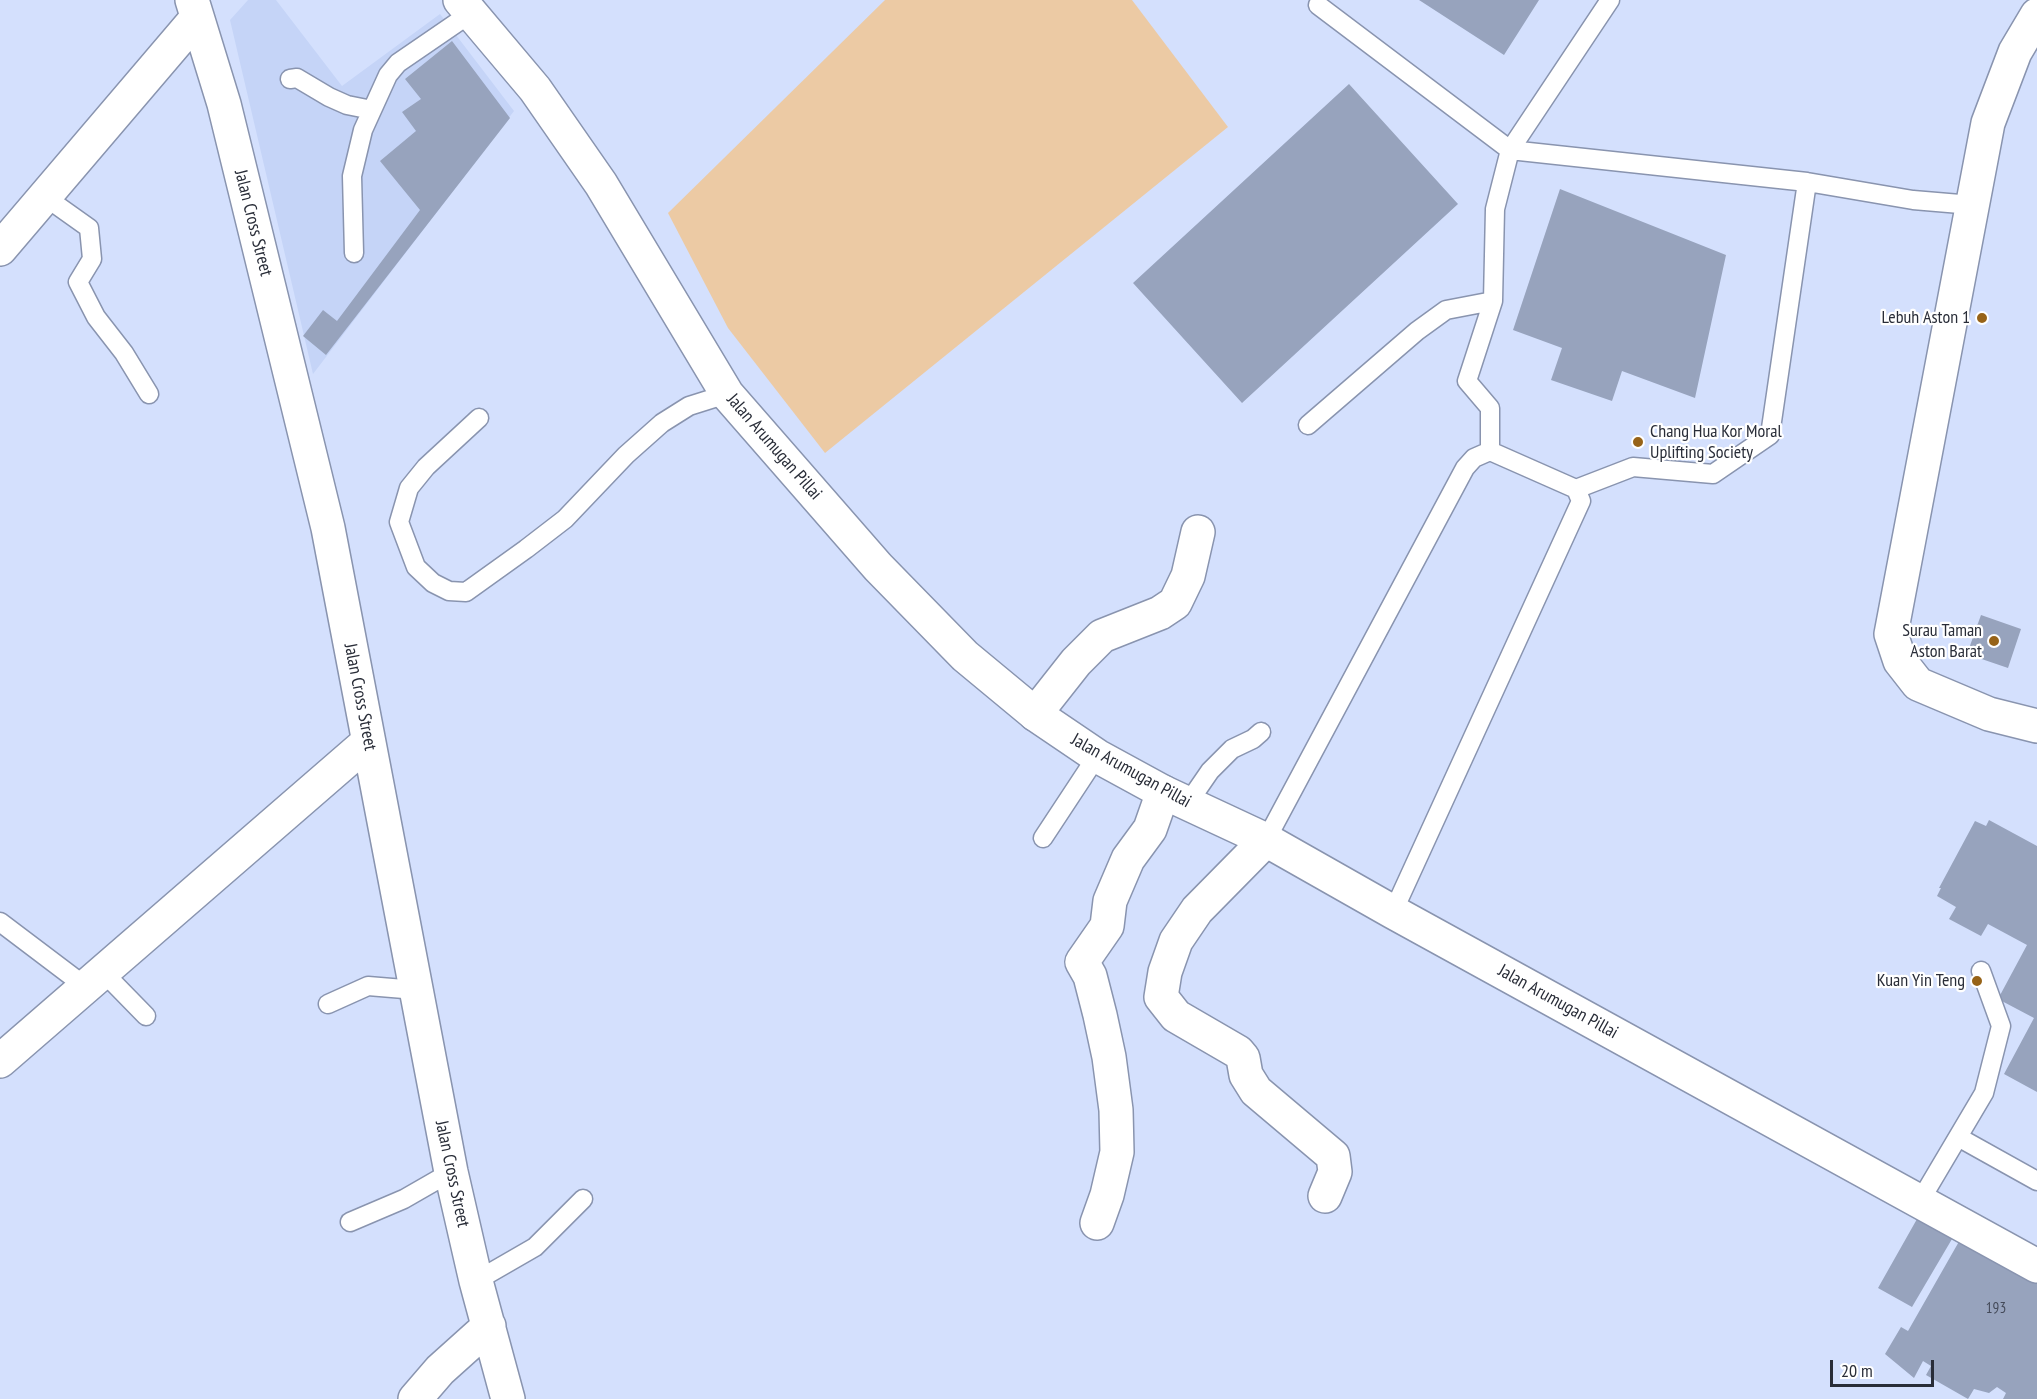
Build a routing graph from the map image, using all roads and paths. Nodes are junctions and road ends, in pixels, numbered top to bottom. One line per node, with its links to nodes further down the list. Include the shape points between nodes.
1 (1610, 0): 8 (lane)
2 (1318, 5): 8 (lane)
3 (466, 7): 7 (lane, via 398,63); 16 (street, Jalan Arumugan Pillai, via 535,89 601,184)
4 (194, 10): 11 (street); 25 (street, Jalan Cross Street, via 224,104 328,528)
5 (2037, 15): 10 (street, via 2015,52 1988,123)
6 (290, 79): 7 (lane, via 297,78 347,105)
7 (372, 110): 13 (lane, via 352,176)
8 (1510, 150): 9 (lane); 14 (lane, via 1495,209)
9 (1806, 182): 10 (lane, via 1913,200); 20 (lane, via 1770,435 1713,474 1633,467)
10 (1972, 205): 23 (street, via 1891,634 1900,662 1918,684 1989,714)
11 (24, 211): 12 (street); 15 (lane, via 89,228 92,259 78,282 96,317)
12 (0, 249)
13 (354, 253)
14 (1493, 301): 18 (lane, via 1446,310); 19 (lane, via 1467,381 1490,408)
15 (149, 394)
16 (727, 394): 17 (lane, via 689,406 662,423 565,519 466,592 449,591 416,567 399,522 409,488); 22 (street, Jalan Arumugan Pillai, via 878,567 965,656)
17 (479, 418)
18 (1308, 425)
19 (1490, 451): 20 (lane); 29 (lane, via 1474,458 1465,468)
20 (1576, 489): 30 (lane, via 1581,501)
21 (1198, 532): 22 (street, via 1188,576 1175,603 1161,613 1102,636)
22 (1035, 714): 26 (street, Jalan Arumugan Pillai)
23 (2037, 726)
24 (1261, 732): 27 (lane, via 1232,749)
25 (368, 742): 33 (street); 34 (street, Jalan Cross Street)
26 (1097, 756): 27 (street, Jalan Arumugan Pillai); 28 (lane)
27 (1176, 798): 29 (street, Jalan Arumugan Pillai); 45 (street, via 1128,860 1110,902 1107,926 1082,962 1090,976 1102,1026 1116,1110 1117,1152)
28 (1043, 838)
29 (1266, 840): 30 (street, Jalan Arumugan Pillai); 41 (street, via 1197,910 1176,941 1161,997 1176,1016 1238,1052 1246,1076 1256,1090 1333,1156 1335,1172)
30 (1393, 912): 43 (street, Jalan Arumugan Pillai)
31 (0, 922): 33 (lane)
32 (1982, 971): 38 (lane, via 2001,1026 1984,1093)
33 (94, 980): 36 (lane); 37 (street)
34 (416, 990): 35 (lane, via 368,986); 39 (street, Jalan Cross Street)
35 (328, 1004)
36 (146, 1016)
37 (0, 1061)
38 (1958, 1137): 40 (lane); 43 (lane)
39 (451, 1172): 44 (lane, via 404,1199); 47 (street, Jalan Cross Street)
40 (2037, 1181)
41 (1325, 1196)
42 (583, 1199): 47 (lane, via 535,1247)
43 (1920, 1201): 46 (street, Jalan Arumugan Pillai)
44 (350, 1222)
45 (1097, 1222)
46 (2037, 1266)
47 (476, 1281): 48 (street, Jalan Cross Street)
48 (489, 1326): 49 (street, via 440,1370); 50 (street, Jalan Cross Street)
49 (416, 1399)
50 (508, 1399)

